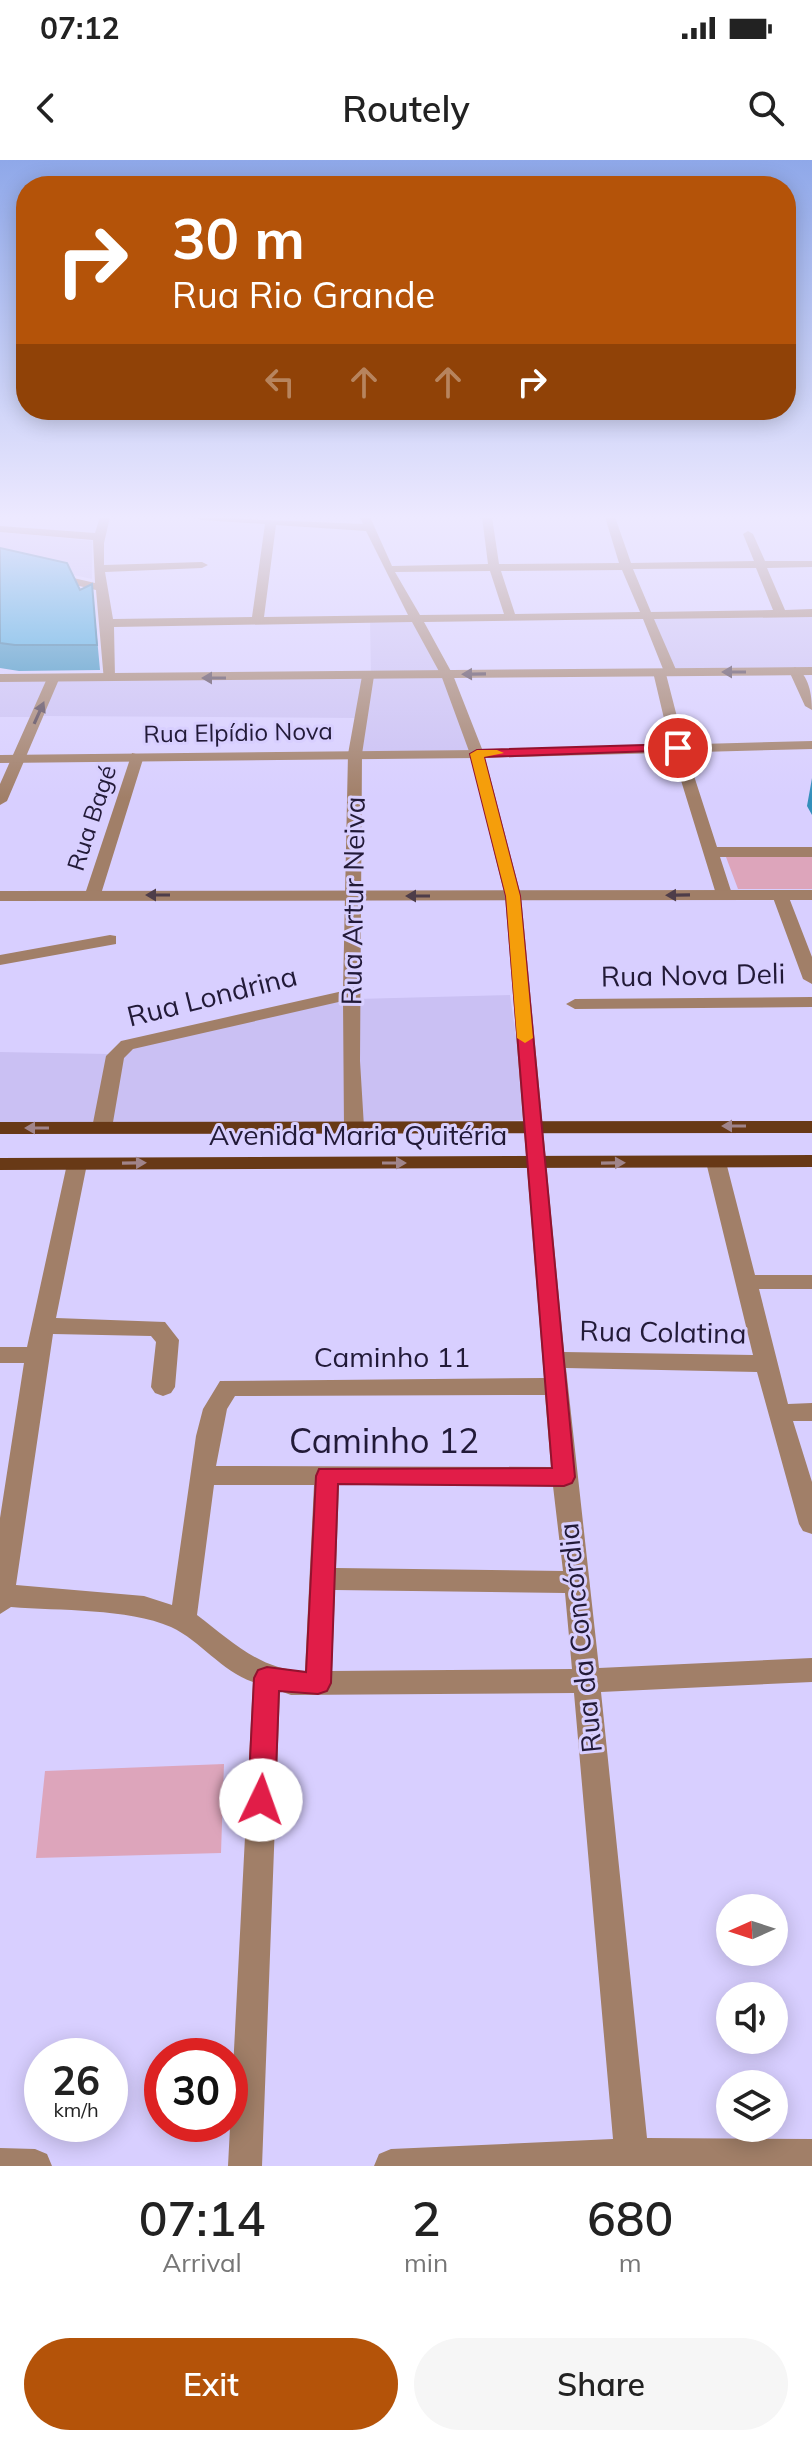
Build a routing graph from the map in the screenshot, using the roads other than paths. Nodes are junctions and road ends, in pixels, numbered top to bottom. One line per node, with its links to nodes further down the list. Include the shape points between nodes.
1 (104, 611): 12 (street)
2 (259, 611): 11 (street)
3 (411, 611): 10 (street, Rua da Concórdia)
4 (509, 611): 9 (street)
5 (646, 611): 8 (street)
6 (780, 613): 7 (street); 8 (street)
7 (812, 613)
8 (647, 614): 9 (street); 15 (street)
9 (510, 615): 10 (street)
10 (415, 617): 11 (street); 16 (street, Rua da Concórdia)
11 (258, 620): 12 (street)
12 (107, 623): 20 (street)
13 (795, 671): 14 (street); 15 (street, one-way to 15); 21 (street)
14 (812, 671)
15 (665, 672): 16 (street, one-way to 16); 23 (street)
16 (447, 675): 17 (street); 25 (street, Rua da Concórdia)
17 (368, 676): 20 (street, one-way to 20); 24 (street, Rua Artur Neiva)
18 (54, 677): 19 (street); 20 (street); 28 (street, one-way to 18)
19 (0, 678)
20 (109, 678)
21 (812, 706)
22 (812, 745): 23 (street, Rua Elpídio Nova)
23 (678, 748): 25 (street, Rua Elpídio Nova); 30 (street)
24 (355, 754): 25 (street, Rua Elpídio Nova); 26 (street, Rua Elpídio Nova); 34 (street, Rua Artur Neiva)
25 (477, 754): 38 (street, Rua da Concórdia)
26 (137, 756): 28 (street, Rua Elpídio Nova); 32 (street, Rua Bagé)
27 (0, 759): 28 (street, Rua Elpídio Nova)
28 (17, 759): 29 (street)
29 (0, 801)
30 (713, 852): 31 (street); 33 (street)
31 (812, 852)
32 (93, 894): 34 (street, one-way to 32); 37 (street)
33 (724, 894): 35 (street); 38 (street, one-way to 38)
34 (353, 895): 38 (street, one-way to 34); 42 (street, Rua Artur Neiva)
35 (780, 895): 36 (street); 41 (street)
36 (812, 895)
37 (0, 896)
38 (513, 896): 45 (street, Rua da Concórdia)
39 (110, 940): 40 (street)
40 (0, 960)
41 (812, 979)
42 (351, 994): 46 (street, Rua Artur Neiva); 49 (street, Rua Londrina, via 127,1045 115,1056)
43 (812, 1002): 44 (street, Rua Nova Deli)
44 (575, 1004)
45 (535, 1126): 46 (main road, Avenida Maria Quitéria); 47 (main road, Avenida Maria Quitéria, one-way to 45); 54 (street, Rua da Concórdia)
46 (354, 1127): 49 (main road, Avenida Maria Quitéria)
47 (812, 1127)
48 (0, 1128): 49 (main road, Avenida Maria Quitéria, one-way to 48)
49 (102, 1128)
50 (812, 1161): 51 (main road, Avenida Maria Quitéria)
51 (716, 1162): 54 (main road, Avenida Maria Quitéria, one-way to 51); 55 (street)
52 (0, 1164): 53 (main road, Avenida Maria Quitéria)
53 (77, 1164): 54 (main road, Avenida Maria Quitéria, one-way to 54); 57 (street)
54 (535, 1164): 61 (street, Rua da Concórdia)
55 (746, 1282): 56 (street); 60 (street)
56 (812, 1282)
57 (45, 1326): 59 (street); 62 (street, via 157,1328 168,1340)
58 (0, 1355): 59 (street)
59 (37, 1355): 71 (street)
60 (769, 1364): 61 (street, Rua Colatina); 64 (street)
61 (556, 1373): 65 (street, Caminho 11, via 228,1387 215,1409); 67 (street, Rua da Concórdia)
62 (163, 1387)
63 (812, 1412): 64 (street)
64 (779, 1413): 68 (street)
65 (203, 1475): 66 (street, Caminho 12); 72 (street)
66 (327, 1476): 67 (street, Caminho 12); 69 (street)
67 (564, 1477): 70 (street, Rua da Concórdia)
68 (812, 1524)
69 (323, 1579): 70 (street); 76 (street)
70 (577, 1582): 75 (street, Rua da Concórdia)
71 (1, 1599): 72 (street, via 133,1606)
72 (183, 1620): 74 (street, via 225,1655)
73 (812, 1670): 75 (street)
74 (267, 1678): 76 (street); 81 (street)
75 (584, 1681): 76 (street); 78 (street, Rua da Concórdia)
76 (318, 1683)
77 (812, 2156): 78 (street)
78 (632, 2161): 82 (street)
79 (0, 2165): 80 (street)
80 (35, 2166)
81 (245, 2166)
82 (391, 2166)

